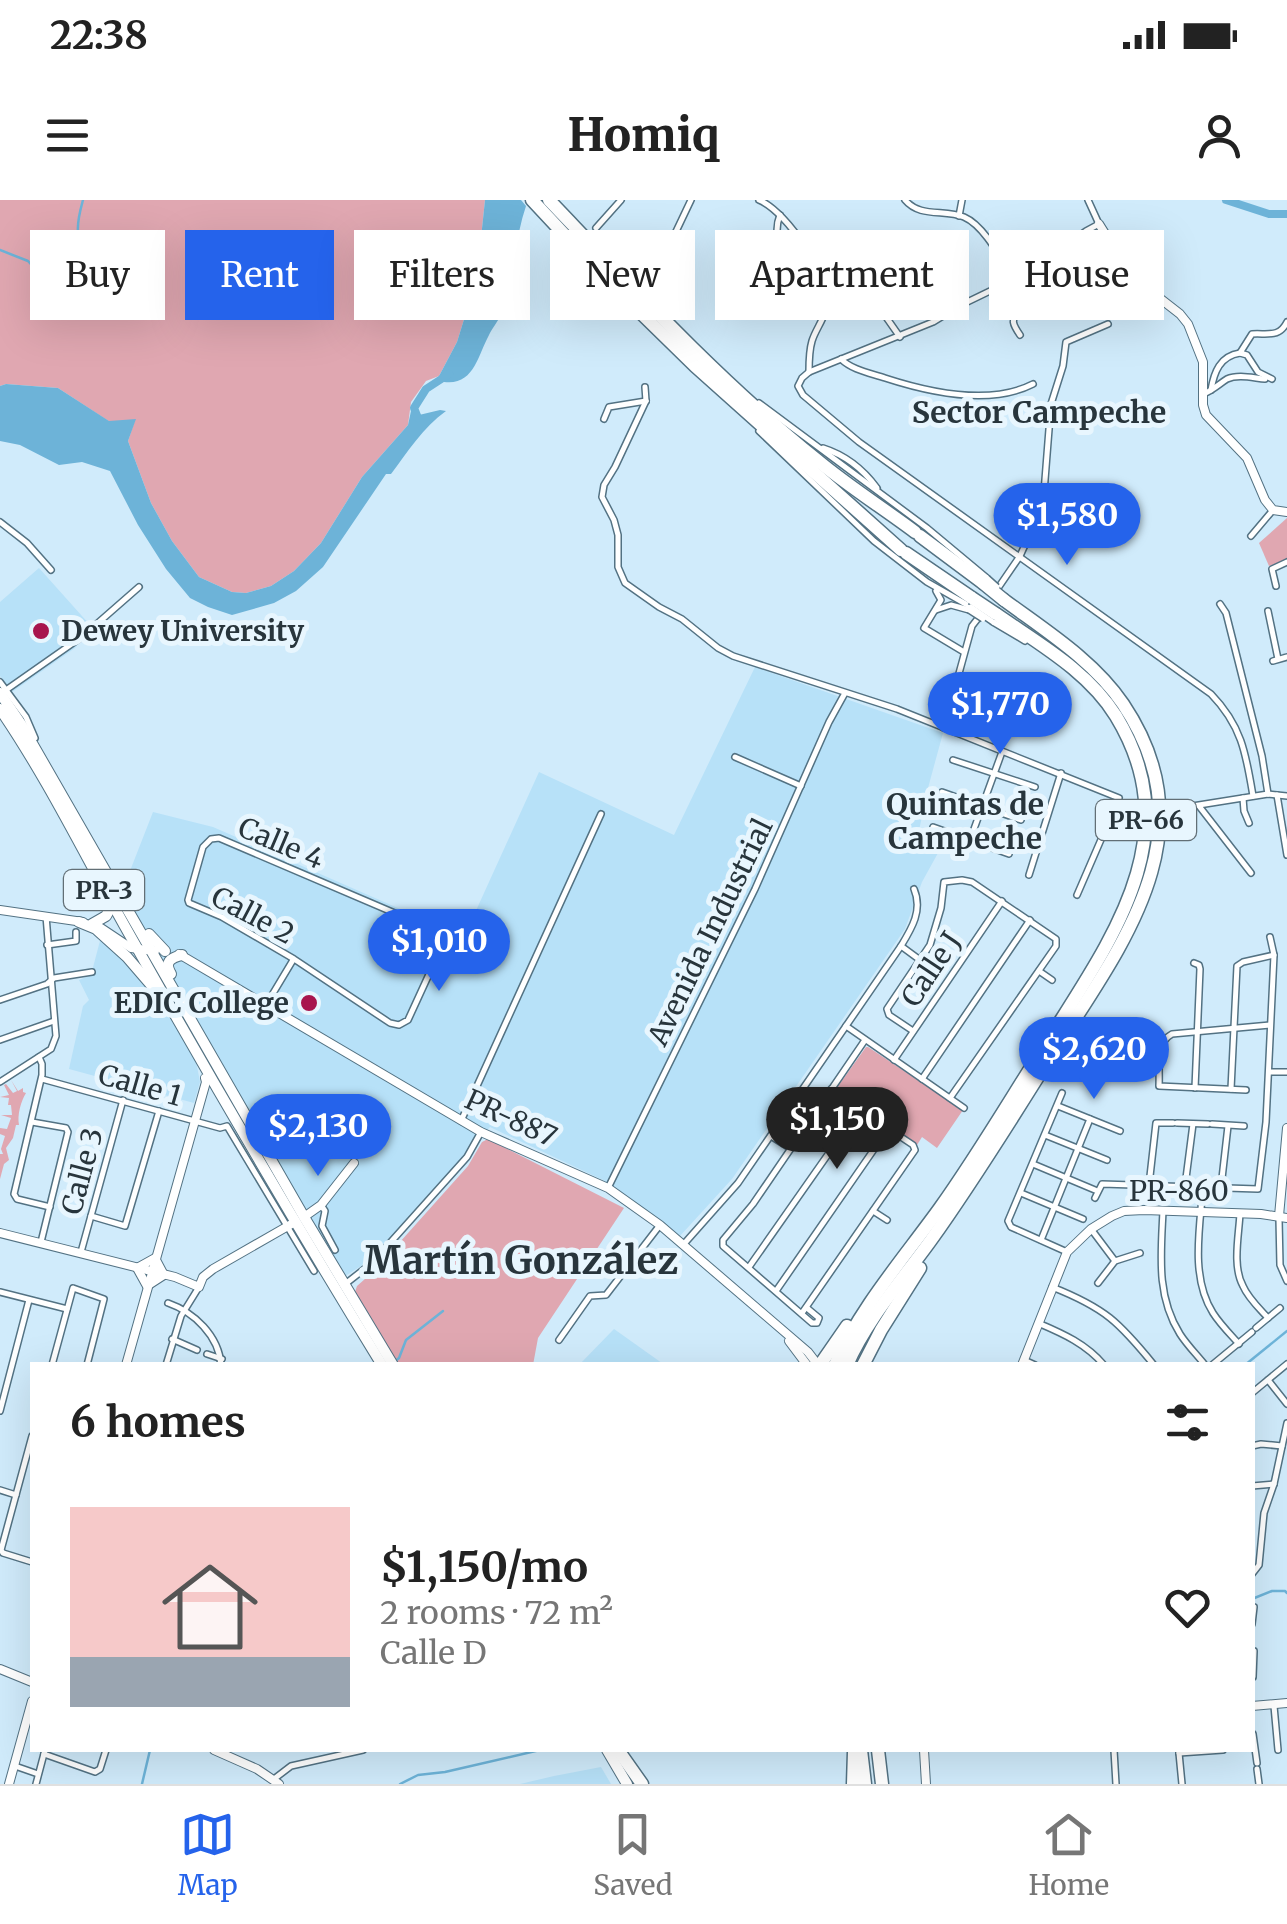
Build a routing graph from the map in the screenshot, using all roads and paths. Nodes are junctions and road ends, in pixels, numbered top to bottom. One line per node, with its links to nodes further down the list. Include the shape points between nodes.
1 (532, 200): 13 (highway, PR-66)
2 (549, 200): 14 (highway, PR-66)
3 (621, 200): 12 (street)
4 (691, 200): 15 (street)
5 (763, 200): 9 (street)
6 (904, 200): 10 (street, via 920,211)
7 (962, 200): 10 (street)
8 (1088, 200): 11 (street)
9 (780, 215): 16 (street); 17 (street)
10 (959, 216): 19 (street)
11 (1099, 224): 18 (street); 35 (street, via 1122,247 1139,282 1188,324)
12 (596, 228)
13 (564, 230)
14 (573, 230)
15 (677, 230)
16 (777, 230)
17 (792, 230)
18 (1088, 230)
19 (989, 242)
20 (658, 320): 34 (highway, PR-66)
21 (821, 320): 31 (street)
22 (888, 320): 28 (street)
23 (936, 320): 28 (street)
24 (1012, 320): 27 (street)
25 (1287, 322): 29 (street, via 1273,336 1252,334)
26 (1108, 324): 42 (street, via 1064,346 1043,504)
27 (1020, 335)
28 (900, 337): 30 (street)
29 (1240, 353): 35 (street, via 1218,366); 35 (street, via 1272,379 1236,376)
30 (841, 359): 31 (street); 32 (street, via 944,394 1010,393)
31 (809, 372): 42 (street, via 798,386 803,395)
32 (1034, 384)
33 (645, 387): 36 (street)
34 (728, 388): 45 (highway, PR-66); 45 (street, via 882,494); 46 (street, via 767,440); 50 (highway, PR-66, via 904,552)
35 (1207, 393): 38 (street, via 1206,415 1247,458)
36 (646, 402): 37 (street, via 610,407); 59 (street, via 602,497 614,520 625,583 733,656)
37 (604, 419)
38 (1273, 510): 39 (street); 41 (street)
39 (1287, 512)
40 (0, 522): 44 (street)
41 (1251, 536)
42 (1020, 556): 54 (street, via 972,626); 73 (street, via 1211,694 1240,736)
43 (1287, 562): 47 (street, via 1272,569)
44 (52, 570)
45 (985, 580): 162 (highway, PR-66, bridge, via 1116,694 1144,744 1158,800 1155,860 1124,940)
46 (927, 582): 50 (street); 52 (street, via 940,596)
47 (1276, 586)
48 (139, 587): 58 (street)
49 (1220, 604): 71 (street)
50 (971, 605): 52 (street); 53 (highway, PR-66, bridge)
51 (1268, 611): 55 (street, via 1275,660)
52 (933, 612): 54 (street, via 924,628)
53 (993, 620): 56 (highway, PR-66); 56 (street)
54 (964, 652): 62 (street)
55 (1287, 658)
56 (1081, 674): 228 (highway, PR-66, via 1116,715 1142,780 1146,830 1126,911)
57 (0, 682): 58 (street)
58 (3, 692): 89 (main road, PR-3)
59 (844, 692): 62 (street); 68 (street, Avenida Industrial)
60 (0, 708): 61 (main road, PR-3)
61 (4, 721): 93 (main road, PR-3)
62 (944, 728): 63 (street)
63 (1002, 752): 66 (street); 67 (street)
64 (734, 757): 68 (street)
65 (954, 760): 66 (street)
66 (994, 773): 69 (street); 77 (street)
67 (1062, 774): 87 (street); 90 (street, via 1119,798)
68 (801, 786): 171 (street, Avenida Industrial)
69 (1035, 787)
70 (942, 792): 77 (street)
71 (1268, 794): 72 (street); 73 (street)
72 (1277, 795): 74 (street); 85 (street)
73 (1253, 796): 75 (street)
74 (1287, 796)
75 (1243, 798): 76 (street); 81 (street)
76 (1199, 806): 78 (street); 86 (street)
77 (982, 807): 80 (street); 83 (street)
78 (1180, 808)
79 (601, 814): 150 (street)
80 (1021, 820)
81 (1249, 823)
82 (933, 827): 83 (street)
83 (970, 840): 84 (street)
84 (1009, 854)
85 (1287, 855)
86 (1251, 873)
87 (1029, 875)
88 (914, 889): 101 (street, via 917,913)
89 (118, 890): 103 (main road, PR-3); 104 (main road)
90 (1076, 895)
91 (1002, 901): 96 (street); 108 (street, via 972,882 944,882 936,929); 122 (street, Calle J)
92 (190, 903): 107 (street, Calle 2); 118 (street, Calle 4, via 203,847 219,838 439,932 442,946 408,1020)
93 (112, 904): 97 (main road); 102 (main road, PR-3)
94 (0, 910): 95 (street)
95 (46, 916): 98 (street); 100 (street)
96 (1030, 920): 110 (street, via 1057,942); 134 (street)
97 (92, 924): 98 (street); 102 (street)
98 (77, 927): 100 (street, via 76,941); 114 (main road, via 93,928)
99 (1270, 937): 106 (street)
100 (48, 945): 113 (street)
101 (900, 946): 108 (street); 120 (street)
102 (138, 950): 103 (street, PR-887); 114 (main road, PR-3)
103 (151, 951): 104 (street, PR-887); 130 (main road, PR-3)
104 (165, 951): 105 (street, PR-887)
105 (182, 954): 116 (street, PR-887); 130 (main road, via 168,968)
106 (1274, 954): 119 (street); 121 (street, via 1237,966)
107 (294, 959): 116 (street); 118 (street, Calle 2)
108 (920, 960): 122 (street, via 887,1009)
109 (1194, 963): 123 (street, via 1200,969)
110 (1039, 971): 112 (street); 143 (street)
111 (92, 972): 113 (street)
112 (1052, 980)
113 (51, 981): 115 (street); 117 (street)
114 (166, 998): 130 (main road, PR-3)
115 (0, 1000)
116 (266, 1004): 150 (street, PR-887)
117 (54, 1020): 125 (street); 128 (street, via 54,1044)
118 (399, 1025)
119 (1270, 1025): 121 (street); 131 (street)
120 (846, 1026): 126 (street); 159 (street)
121 (1234, 1028): 123 (street); 138 (street)
122 (913, 1030): 129 (street, Calle J)
123 (1198, 1032): 127 (street, via 1168,1035); 136 (street)
124 (1096, 1034): 127 (street, via 1127,1025)
125 (0, 1040)
126 (865, 1040): 129 (street); 137 (street)
127 (1161, 1044): 136 (street, via 1159,1086)
128 (39, 1056): 133 (street); 135 (street)
129 (894, 1060): 134 (street)
130 (214, 1070): 140 (main road, PR-3); 142 (street); 149 (street, via 202,1080); 189 (main road, PR-3, via 260,1125)
131 (1269, 1072): 132 (street); 172 (street, via 1258,1189)
132 (1287, 1072)
133 (42, 1078): 144 (street, Calle 1); 151 (street)
134 (922, 1079): 143 (street)
135 (0, 1082)
136 (1195, 1088): 138 (street)
137 (831, 1089): 160 (street); 202 (street, via 857,1113)
138 (1230, 1090): 139 (street)
139 (1246, 1090)
140 (219, 1092): 142 (main road); 189 (main road, PR-3)
141 (1062, 1093): 145 (street)
142 (202, 1094): 149 (street)
143 (950, 1098): 146 (street)
144 (122, 1100): 147 (street, Calle 1); 185 (street, Calle 3)
145 (1057, 1106): 148 (street); 158 (street)
146 (964, 1108)
147 (159, 1111): 149 (street, Calle 1); 185 (street, via 125,1226)
148 (1090, 1119): 156 (street); 161 (street)
149 (193, 1120): 189 (street, Calle 1, via 228,1126); 200 (street)
150 (461, 1121): 157 (street, PR-887)
151 (32, 1122): 178 (street, via 14,1196); 178 (street, via 68,1132)
152 (1192, 1124): 153 (street); 168 (street, via 1156,1122); 169 (street)
153 (1228, 1126): 154 (street); 172 (street)
154 (1244, 1126)
155 (1287, 1128): 166 (street)
156 (1120, 1131)
157 (481, 1132): 171 (street, PR-887); 211 (street, via 390,1244)
158 (1045, 1135): 161 (street); 165 (street)
159 (771, 1136): 160 (street); 195 (street)
160 (790, 1148): 202 (street, via 723,1240)
161 (1078, 1148): 163 (street); 167 (street)
162 (986, 1159): 228 (highway, PR-66, via 862,1336); 236 (highway)
163 (1107, 1160)
164 (354, 1163): 177 (street)
165 (1032, 1164): 167 (street); 174 (street)
166 (1285, 1173): 176 (street)
167 (1066, 1178): 173 (street); 179 (street)
168 (1148, 1185): 169 (street); 175 (street, via 1102,1184)
169 (1185, 1186): 170 (street)
170 (1203, 1187): 172 (street); 182 (street)
171 (608, 1188): 190 (street, PR-887)
172 (1220, 1188)
173 (1095, 1190)
174 (1020, 1193): 179 (street); 193 (street, via 1008,1224)
175 (1095, 1198)
176 (1279, 1200): 184 (street); 186 (street)
177 (320, 1205): 189 (street); 196 (street, via 322,1226)
178 (50, 1207): 194 (street)
179 (1054, 1207): 187 (street); 193 (street)
180 (873, 1211): 188 (street); 213 (street, via 804,1311); 213 (street, via 914,1150 892,1131)
181 (1162, 1211): 182 (street, PR-860 / PR-860); 191 (street, PR-860 / PR-860, via 1124,1211); 240 (street, via 1164,1299 1180,1333)
182 (1201, 1212): 183 (street, PR-860 / PR-860); 224 (street, via 1202,1288)
183 (1240, 1213): 184 (street, PR-860 / PR-860); 220 (street, via 1240,1280)
184 (1261, 1214): 186 (street, PR-860 / PR-860)
185 (91, 1216): 198 (street, Calle 3)
186 (1284, 1216): 208 (street)
187 (1083, 1219)
188 (887, 1220)
189 (293, 1224): 204 (street); 209 (street); 211 (main road, PR-3)
190 (660, 1225): 195 (street, PR-887); 223 (street, via 606,1296 590,1296)
191 (1091, 1229): 197 (street, PR-860 / PR-860); 201 (street)
192 (0, 1233): 194 (street)
193 (1041, 1240): 197 (street)
194 (41, 1244): 198 (street)
195 (683, 1245): 227 (street, PR-887)
196 (336, 1250)
197 (1067, 1252): 212 (street, PR-860 / PR-860)
198 (80, 1253): 203 (street)
199 (1140, 1253): 201 (street)
200 (155, 1256): 203 (street); 205 (street); 206 (street)
201 (1115, 1261): 207 (street)
202 (749, 1267): 213 (street)
203 (136, 1268): 205 (street); 210 (street)
204 (314, 1271)
205 (151, 1272): 206 (street); 210 (street)
206 (169, 1277): 209 (street); 210 (street)
207 (1098, 1283)
208 (1285, 1283)
209 (198, 1285): 219 (street)
210 (147, 1286): 231 (street)
211 (340, 1287): 234 (main road, PR-3); 235 (main road, PR-3)
212 (1052, 1288): 221 (street, PR-860 / PR-860); 239 (street, via 1102,1310)
213 (776, 1291)
214 (0, 1292): 215 (street)
215 (29, 1300): 218 (street); 245 (street)
216 (168, 1303): 219 (street)
217 (1280, 1308): 220 (street)
218 (67, 1309): 229 (street); 230 (street, via 73,1288 104,1299)
219 (185, 1310): 222 (street); 233 (street, via 204,1327)
220 (1268, 1318): 224 (street)
221 (1038, 1323): 237 (street, PR-860 / PR-860); 238 (street, via 1066,1334)
222 (172, 1340): 225 (street); 232 (street)
223 (559, 1340)
224 (1238, 1344): 241 (street)
225 (197, 1350)
226 (207, 1354): 233 (street)
227 (808, 1359): 228 (highway)
228 (837, 1361)
229 (53, 1362)
230 (89, 1362)
231 (127, 1362)
232 (167, 1362)
233 (222, 1362)
234 (380, 1362)
235 (391, 1362)
236 (865, 1362)
237 (1023, 1362)
238 (1101, 1362)
239 (1152, 1362)
240 (1206, 1362)
241 (1213, 1362)
242 (1287, 1364): 243 (street)
243 (1268, 1380): 244 (street); 246 (street)
244 (1255, 1391)
245 (2, 1392): 247 (street)
246 (1287, 1404)
247 (0, 1411)
248 (1287, 1423): 250 (street)
249 (1255, 1446): 250 (street)
250 (1282, 1446): 252 (street)
251 (30, 1448): 255 (street)
252 (1274, 1484): 253 (street); 256 (street)
253 (1255, 1486)
254 (0, 1490): 255 (street)
255 (16, 1494): 258 (street, via 1,1550)
256 (1261, 1537): 257 (street); 259 (street)
257 (1255, 1538)
258 (30, 1561)
259 (1255, 1571)
260 (0, 1669): 261 (street)
261 (30, 1681)
262 (1287, 1702): 264 (street)
263 (1255, 1706): 264 (street)
264 (1274, 1706): 266 (street)
265 (30, 1710): 279 (street)
266 (1278, 1750)
267 (45, 1752): 268 (street, via 94,1772); 280 (street)
268 (105, 1752)
269 (219, 1752): 281 (street)
270 (354, 1752): 281 (street, via 291,1766)
271 (608, 1752): 284 (main road)
272 (618, 1752): 285 (highway)
273 (858, 1752): 286 (highway)
274 (875, 1752): 287 (highway)
275 (924, 1752): 288 (street)
276 (1114, 1752): 289 (street)
277 (1179, 1752): 290 (street)
278 (1255, 1752): 291 (street)
279 (15, 1766): 280 (street); 282 (street)
280 (38, 1774): 283 (street)
281 (277, 1782)
282 (8, 1784)
283 (36, 1784)
284 (627, 1784)
285 (639, 1784)
286 (859, 1784)
287 (880, 1784)
288 (926, 1784)
289 (1116, 1784)
290 (1182, 1784)
291 (1258, 1784)

